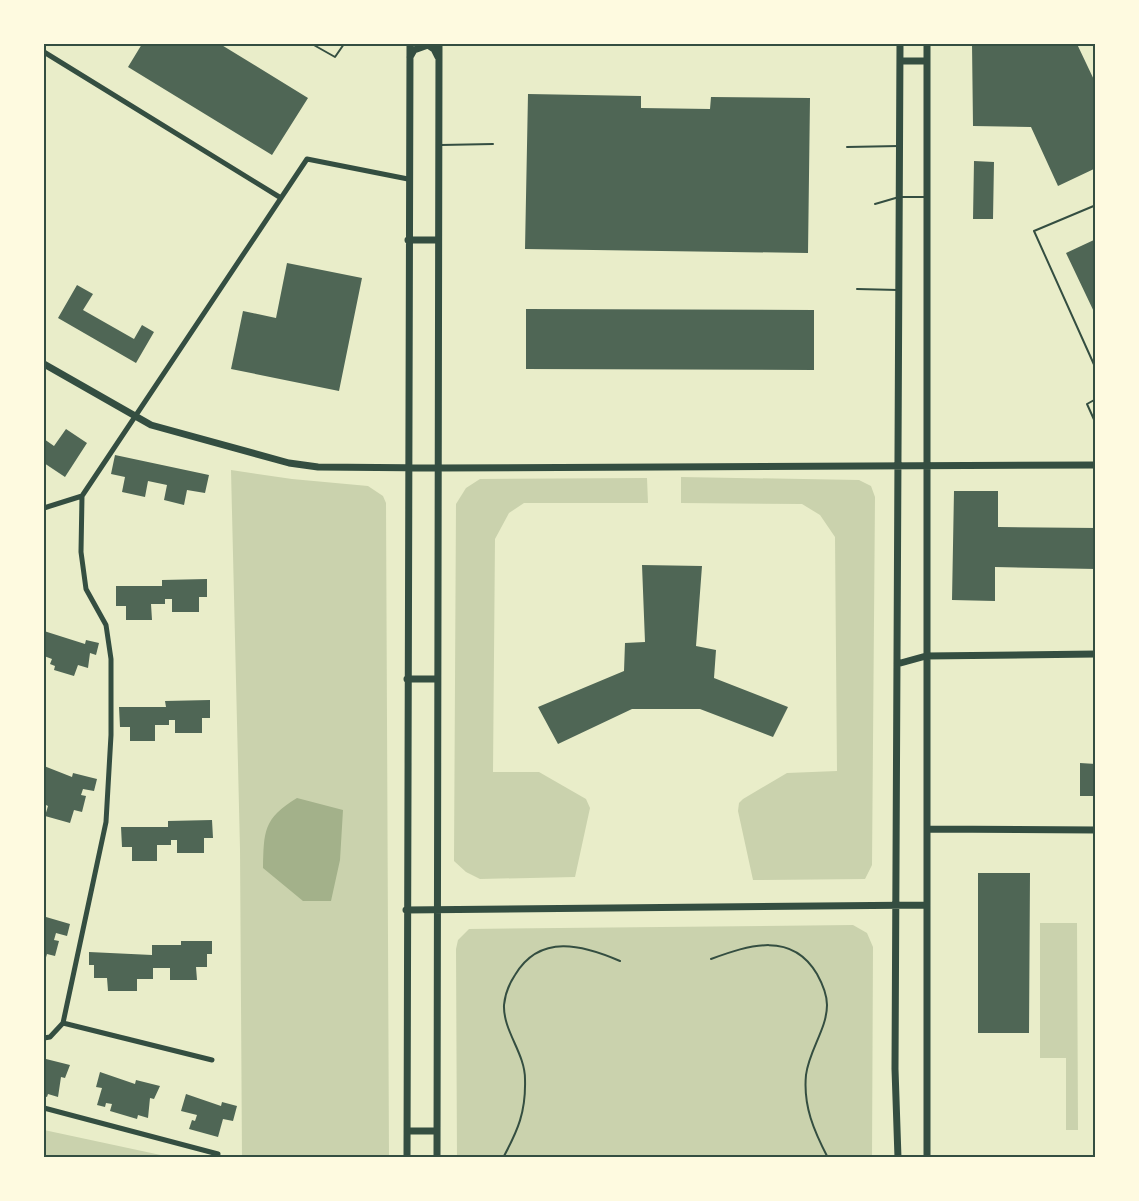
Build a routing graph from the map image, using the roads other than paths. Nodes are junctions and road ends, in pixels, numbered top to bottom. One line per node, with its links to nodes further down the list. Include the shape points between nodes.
1 (312, 44): 2 (lane, via 336,57)
2 (344, 44)
3 (410, 44): 11 (street)
4 (439, 44): 10 (street)
5 (900, 44): 8 (street)
6 (927, 44): 9 (street)
7 (44, 52): 19 (street)
8 (900, 61): 9 (street); 14 (street)
9 (927, 61): 18 (street)
10 (439, 63): 11 (street, via 434,49 428,45 414,50); 13 (street)
11 (410, 64): 16 (street)
12 (493, 144): 13 (lane)
13 (438, 146): 23 (street)
14 (899, 146): 15 (lane); 17 (street)
15 (847, 147)
16 (408, 179): 19 (street, via 307,159); 22 (street)
17 (899, 197): 18 (lane); 20 (lane); 25 (street)
18 (927, 197): 32 (street)
19 (281, 198): 29 (street)
20 (875, 204)
21 (1095, 205): 27 (lane, via 1034,231)
22 (408, 240): 23 (street); 34 (street)
23 (438, 240): 35 (street)
24 (857, 289): 25 (lane)
25 (898, 290): 31 (street)
26 (44, 364): 29 (street)
27 (1095, 369)
28 (1095, 399): 30 (lane, via 1087,404)
29 (135, 417): 34 (street, via 151,425 289,463); 36 (street)
30 (1095, 424)
31 (897, 464): 32 (street); 35 (street); 40 (street)
32 (926, 465): 33 (street); 39 (street)
33 (1095, 465)
34 (409, 468): 35 (street); 41 (street)
35 (436, 468): 42 (street)
36 (82, 496): 37 (street); 49 (street, via 81,552 86,589 106,625 109,647 111,735 106,822)
37 (44, 508)
38 (1095, 654): 39 (street)
39 (926, 656): 40 (street); 43 (street)
40 (897, 664): 45 (street)
41 (407, 679): 42 (street); 48 (street)
42 (436, 679): 47 (street)
43 (927, 830): 44 (street); 46 (street)
44 (1095, 830)
45 (897, 905): 46 (street); 47 (street); 58 (street)
46 (927, 905): 59 (street)
47 (436, 909): 48 (street); 54 (street)
48 (406, 910): 53 (street)
49 (63, 1023): 50 (street); 51 (street)
50 (44, 1038)
51 (212, 1060)
52 (44, 1108): 55 (street)
53 (406, 1131): 54 (street); 56 (street)
54 (436, 1131): 57 (street)
55 (218, 1154)
56 (407, 1158)
57 (436, 1158)
58 (898, 1158)
59 (927, 1158)

